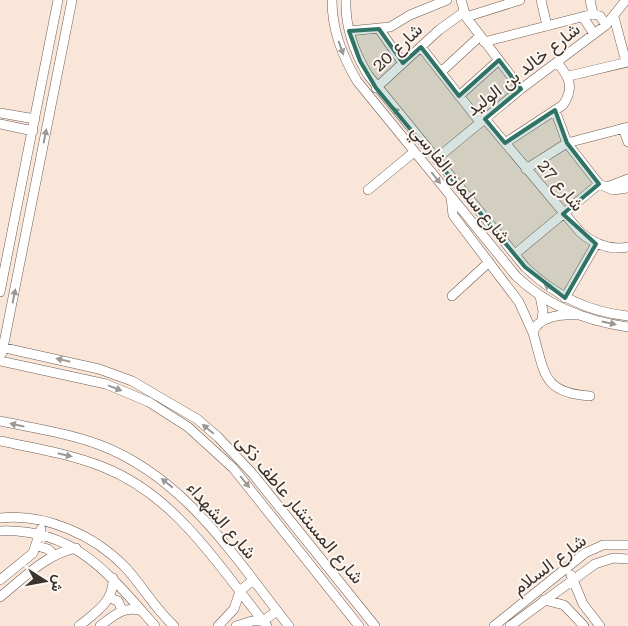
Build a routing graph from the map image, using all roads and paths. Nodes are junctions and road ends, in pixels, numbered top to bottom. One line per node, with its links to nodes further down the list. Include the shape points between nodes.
1 (72, 0): 63 (street, one-way to 1)
2 (332, 0): 42 (street, شارع سلمان الفارسي, one-way to 42, via 335,28 347,64 368,96)
3 (346, 0): 19 (street, شارع سلمان الفارسي)
4 (447, 0): 18 (street)
5 (461, 0): 13 (street)
6 (520, 0): 11 (street, شارع 20)
7 (541, 0): 17 (street)
8 (590, 0): 12 (street)
9 (626, 0): 15 (street, شارع خالد بن الوليد)
10 (57, 2): 34 (street)
11 (490, 4): 13 (street, شارع 20)
12 (593, 14): 14 (street); 16 (street, via 600,16)
13 (465, 15): 21 (street); 22 (street, شارع 20, via 439,30)
14 (583, 17): 17 (street); 20 (street)
15 (614, 17): 16 (street, شارع خالد بن الوليد); 25 (street)
16 (606, 24): 20 (street, شارع خالد بن الوليد)
17 (547, 26): 21 (street)
18 (379, 29): 19 (street); 26 (street)
19 (349, 31): 29 (street, شارع سلمان الفارسي, via 360,61)
20 (594, 34): 24 (street, شارع خالد بن الوليد)
21 (482, 39): 23 (street); 27 (street)
22 (421, 47): 26 (street, شارع 20); 27 (street, شارع 27)
23 (499, 60): 30 (street); 31 (street)
24 (557, 62): 28 (street); 30 (street, شارع خالد بن الوليد)
25 (627, 62): 28 (street)
26 (403, 64): 29 (street, شارع 20)
27 (441, 72): 31 (street, شارع 27)
28 (569, 76): 32 (street, via 568,96 563,105)
29 (376, 88): 43 (street, شارع سلمان الفارسي, one-way to 29)
30 (521, 89): 35 (street, شارع خالد بن الوليد)
31 (460, 96): 35 (street, شارع 27)
32 (554, 110): 40 (street); 41 (street)
33 (0, 113): 34 (street)
34 (35, 119): 38 (street)
35 (483, 120): 40 (street, شارع 27); 43 (street, شارع خالد بن الوليد)
36 (0, 124): 38 (street)
37 (626, 127): 39 (street); 41 (street)
38 (33, 131): 52 (street)
39 (628, 142)
40 (505, 143): 44 (street, شارع 27)
41 (568, 143): 44 (street); 46 (street)
42 (414, 152): 48 (street); 49 (street, شارع سلمان الفارسي, one-way to 49)
43 (436, 159): 54 (street, شارع سلمان الفارسي)
44 (526, 169): 50 (street, شارع 27)
45 (628, 179): 46 (street)
46 (603, 186): 47 (street, via 620,190); 50 (street)
47 (628, 188)
48 (368, 190)
49 (451, 197): 56 (street, via 453,216); 59 (street, شارع سلمان الفارسي, via 516,276)
50 (563, 214): 51 (street, شارع 27); 54 (street)
51 (596, 244): 53 (street); 60 (street)
52 (9, 246): 55 (street); 57 (street)
53 (628, 247)
54 (515, 254): 60 (street, شارع سلمان الفارسي, one-way to 54, via 537,279)
55 (0, 256)
56 (489, 262): 58 (street); 67 (street, via 519,302)
57 (0, 292)
58 (452, 296)
59 (540, 296): 62 (street, شارع سلمان الفارسي); 65 (street, via 544,311)
60 (565, 298): 64 (street, شارع سلمان الفارسي, via 599,311)
61 (0, 313): 63 (street)
62 (578, 315): 65 (street, via 553,316); 66 (street, شارع سلمان الفارسي, one-way to 66)
63 (10, 316): 68 (street)
64 (628, 316)
65 (542, 321): 67 (street)
66 (628, 327)
67 (533, 333): 72 (street, via 551,384 567,394)
68 (2, 347): 69 (street, شارع المستشار عاطف ذكى); 70 (street)
69 (36, 354): 71 (street); 98 (street, شارع المستشار عاطف ذكى, one-way to 69, via 252,473 197,419 132,381 99,369)
70 (0, 361): 71 (street, شارع المستشار عاطف ذكى)
71 (33, 368): 100 (street, شارع المستشار عاطف ذكى, one-way to 100, via 92,380 121,390 162,410 194,431 238,474)
72 (590, 396)
73 (0, 421): 89 (street, شارع الشهداء, one-way to 73, via 193,506 144,468 88,441)
74 (0, 441): 90 (street, شارع الشهداء, one-way to 90, via 76,458 132,481 182,521)
75 (0, 518): 76 (street)
76 (42, 522): 78 (street); 79 (street)
77 (0, 531): 78 (street)
78 (39, 535): 81 (street); 82 (street)
79 (82, 536): 82 (street); 105 (street, via 107,551 126,568)
80 (628, 545): 85 (street, شارع السلام, via 613,543 594,548)
81 (36, 546): 83 (street, via 44,547); 88 (street)
82 (76, 548): 83 (street); 86 (street)
83 (54, 555): 91 (street)
84 (628, 559): 87 (street, شارع السلام, via 613,558 595,564)
85 (566, 568): 87 (street); 111 (street, شارع السلام)
86 (113, 578): 92 (street); 97 (street)
87 (574, 579): 93 (street); 94 (street, شارع السلام)
88 (0, 580)
89 (253, 580): 90 (street); 99 (street, شارع الشهداء)
90 (240, 591): 101 (street, شارع الشهداء); 106 (street, via 234,609)
91 (0, 597)
92 (110, 598): 96 (street, via 118,601); 102 (street)
93 (580, 599): 95 (street); 114 (street)
94 (544, 600): 95 (street, via 558,602); 112 (street, شارع السلام)
95 (568, 608): 113 (street)
96 (122, 610): 97 (street); 103 (street)
97 (142, 610): 104 (street)
98 (362, 610): 100 (street); 110 (street, شارع المستشار عاطف ذكى)
99 (278, 611): 101 (street); 108 (street, شارع الشهداء)
100 (352, 618): 109 (street, شارع المستشار عاطف ذكى)
101 (265, 624): 107 (street, via 252,621)
102 (80, 626)
103 (100, 626)
104 (155, 626)
105 (174, 626)
106 (218, 626)
107 (236, 626)
108 (289, 626)
109 (359, 626)
110 (375, 626)
111 (494, 626)
112 (510, 626)
113 (584, 626)
114 (600, 626)

